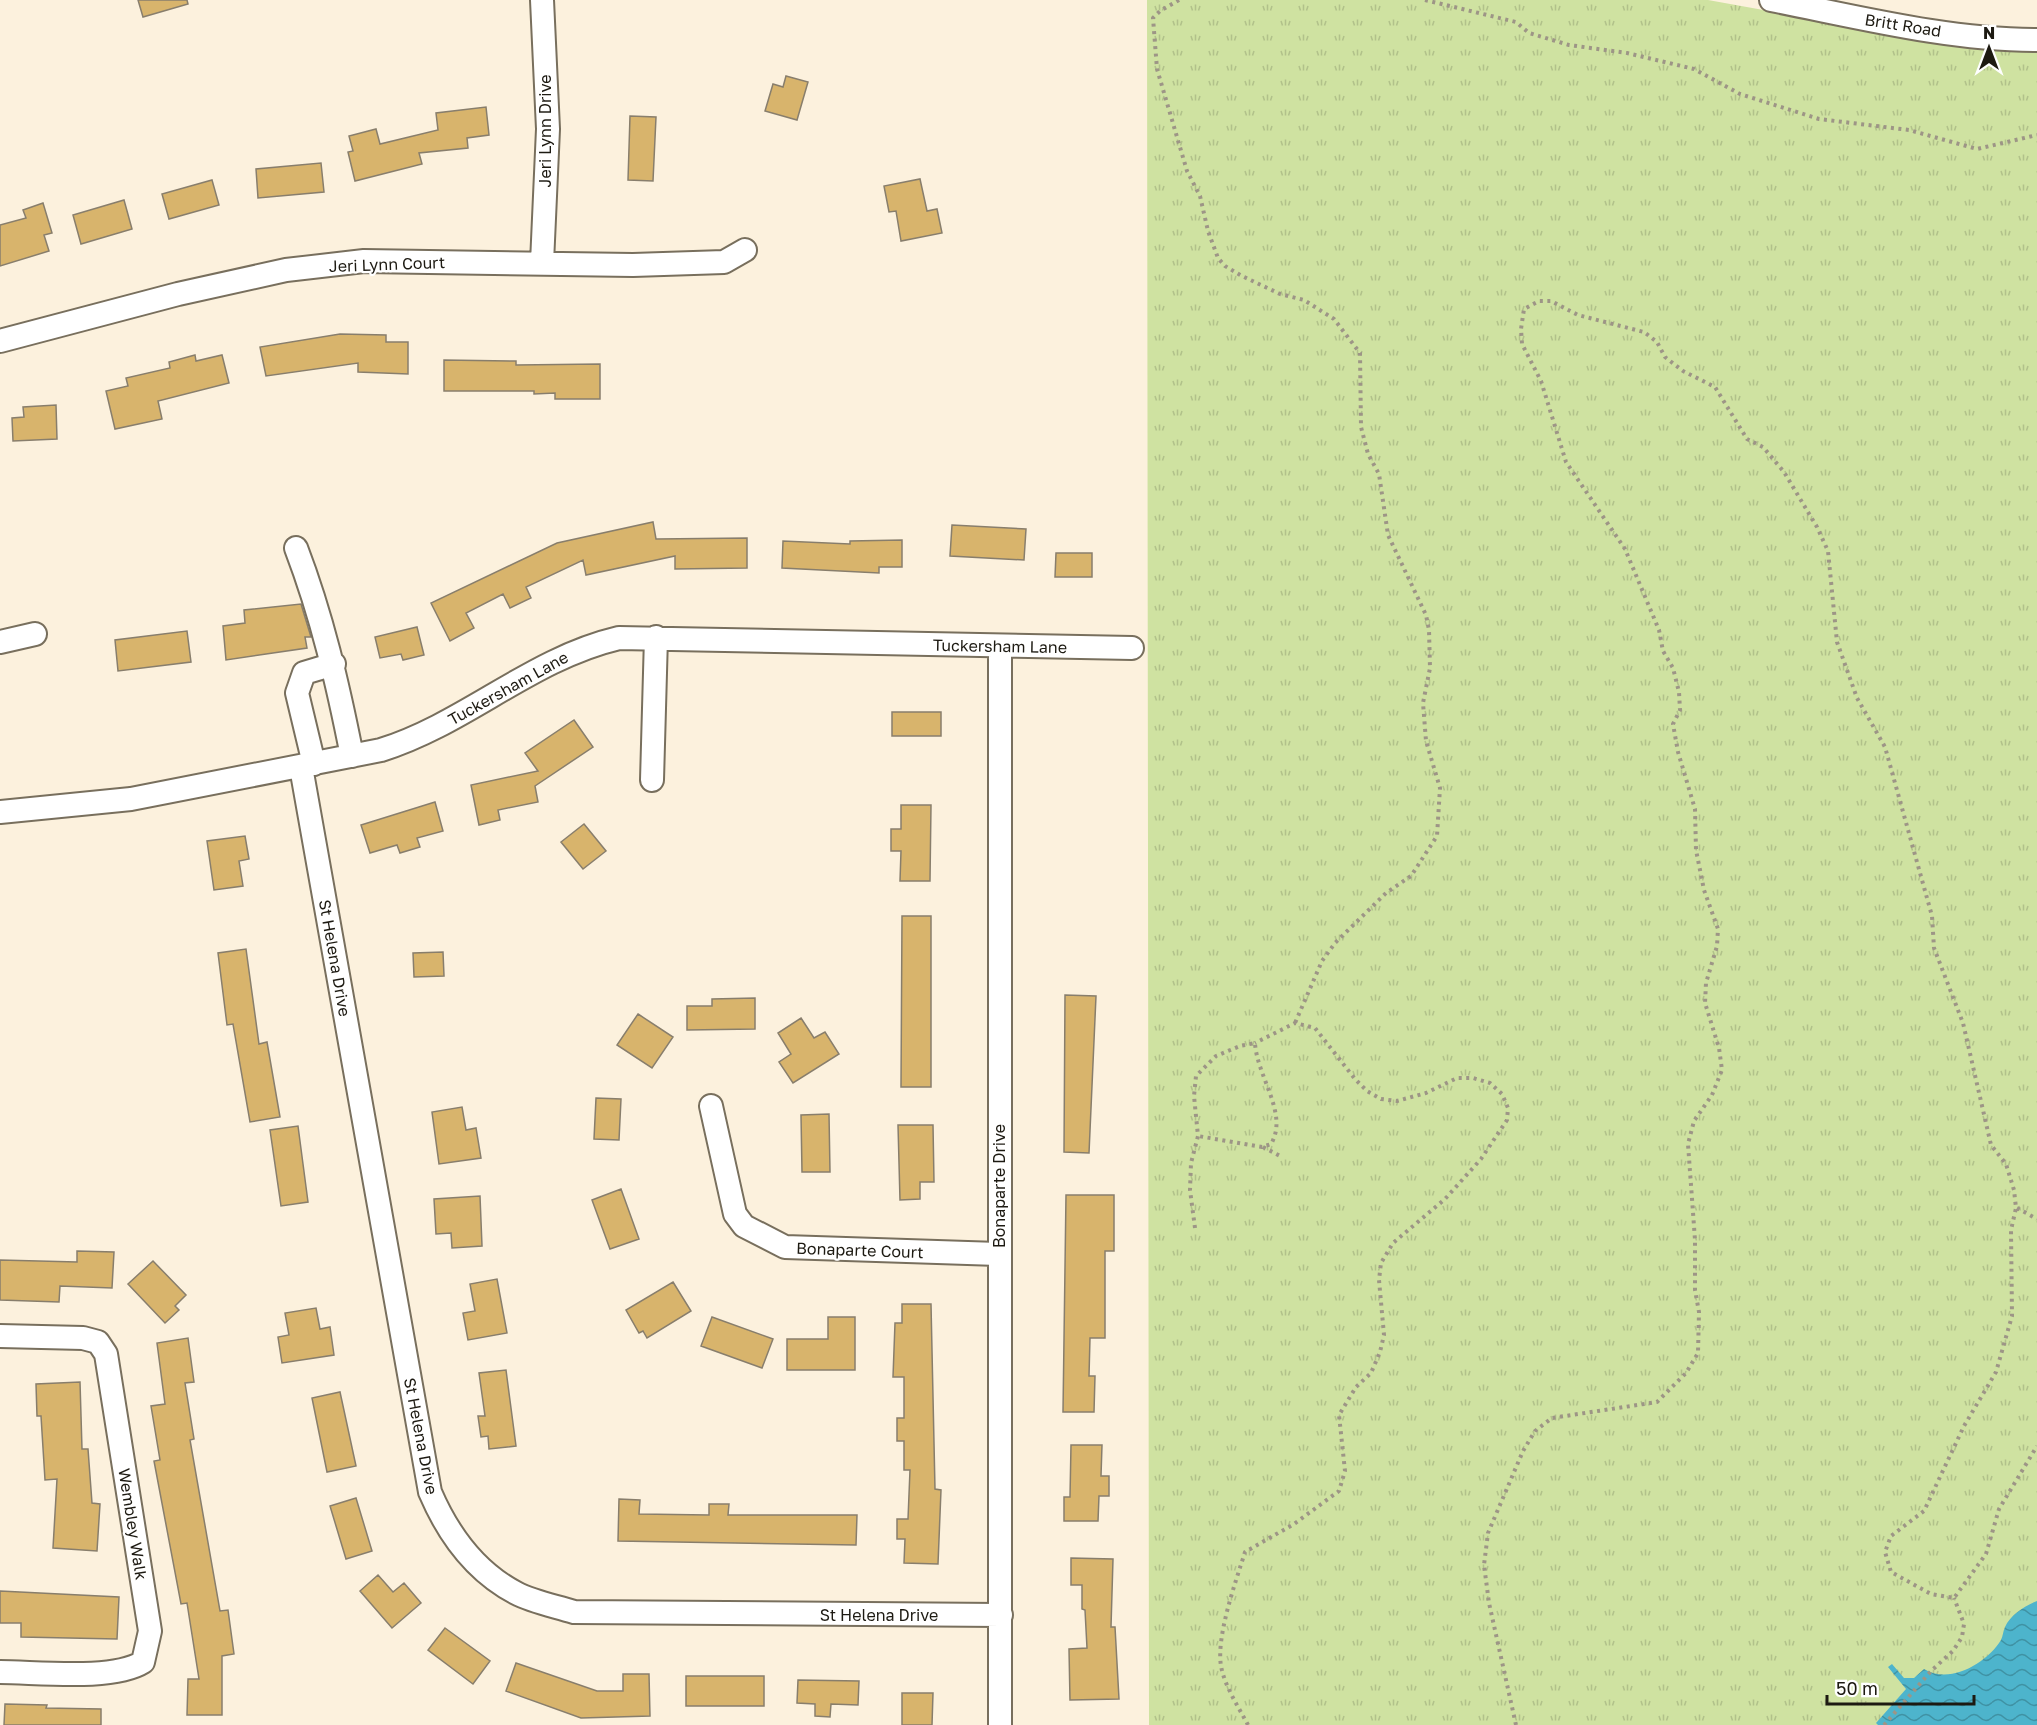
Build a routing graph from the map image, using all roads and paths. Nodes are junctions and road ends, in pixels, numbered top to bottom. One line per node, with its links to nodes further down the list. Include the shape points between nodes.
1 (542, 0): 8 (street, Jeri Lynn Drive, via 548,129)
2 (1179, 0): 21 (path, via 1153,18 1153,42 1157,69 1213,246 1224,266 1280,294 1305,300 1334,319 1360,353 1361,427 1368,454 1379,474 1388,535 1426,615 1429,630 1430,668 1424,703 1426,741 1440,788 1437,836 1411,876 1386,893 1335,943 1322,961)
3 (1425, 0): 6 (path, via 1516,22 1529,33 1569,45 1694,69 1740,94 1819,119 1909,130 1977,149)
4 (1772, 0): 5 (street, Britt Road, via 1898,25 2001,40)
5 (2037, 40)
6 (2037, 135)
7 (745, 250): 8 (street, Jeri Lynn Court, via 724,262 633,266)
8 (542, 262): 9 (street, Jeri Lynn Court, via 364,261 286,270)
9 (0, 341)
10 (296, 548): 16 (street)
11 (35, 634): 13 (street)
12 (656, 637): 14 (street, Tuckersham Lane); 17 (street, Tuckersham Lane, via 619,638 585,646 408,742); 19 (street)
13 (0, 642)
14 (1000, 647): 15 (street, Tuckersham Lane); 30 (street, Bonaparte Drive)
15 (1132, 648)
16 (334, 664): 17 (street); 18 (street, St Helena Drive, via 304,673 297,693)
17 (352, 756): 18 (street, Tuckersham Lane)
18 (307, 766): 20 (street, Tuckersham Lane, via 131,799); 34 (street, St Helena Drive, via 430,1492 441,1518 472,1562 516,1593 574,1612)
19 (652, 780)
20 (0, 812)
21 (1295, 1023): 22 (path); 37 (path, via 1314,1028 1366,1091 1381,1100 1397,1101 1457,1078 1473,1078 1490,1083 1502,1094 1508,1108 1507,1120 1481,1159 1445,1199 1393,1242 1381,1263 1384,1335 1371,1372 1356,1387 1340,1415 1345,1471 1339,1491 1294,1524 1245,1552 1225,1623 1221,1664 1227,1686)
22 (1255, 1043): 24 (path, via 1216,1056 1196,1076); 25 (path, via 1261,1078 1277,1122 1277,1134 1271,1144)
23 (711, 1106): 30 (street, Bonaparte Court, via 726,1183 735,1214 744,1226 785,1247)
24 (1198, 1136): 25 (path); 29 (path, via 1191,1162 1190,1190)
25 (1262, 1147): 26 (path)
26 (1282, 1157)
27 (2016, 1208): 28 (path); 33 (path, via 2011,1230 2012,1316 1995,1372 1964,1426 1924,1511 1891,1536 1886,1552 1891,1572 1931,1594); 38 (path, via 2006,1164 1991,1145 1963,1023 1934,948 1932,916 1886,747 1857,698 1837,642 1828,551 1817,527 1784,472 1763,447 1747,439 1715,387 1683,371 1644,332 1578,315 1551,301 1539,301 1524,309 1522,344 1541,381 1566,462 1625,549 1673,668 1680,710 1673,724 1695,809 1696,850 1704,891 1718,928 1705,1003 1722,1070 1712,1095 1694,1121 1688,1144 1698,1353 1686,1373 1657,1402 1552,1418 1535,1431 1488,1533 1484,1565 1489,1603)
28 (2037, 1219)
29 (1196, 1228)
30 (998, 1254): 34 (street, Bonaparte Drive)
31 (0, 1336): 35 (street, Wembley Walk, via 83,1338 98,1342 106,1354 150,1631 143,1662 130,1670)
32 (2037, 1446): 33 (path, via 1999,1509 1986,1554)
33 (1954, 1598): 39 (path, via 1964,1624 1962,1637)
34 (1000, 1615): 36 (street, Bonaparte Drive)
35 (0, 1672)
36 (1000, 1725)
37 (1248, 1725)
38 (1516, 1725)
39 (1884, 1725)

